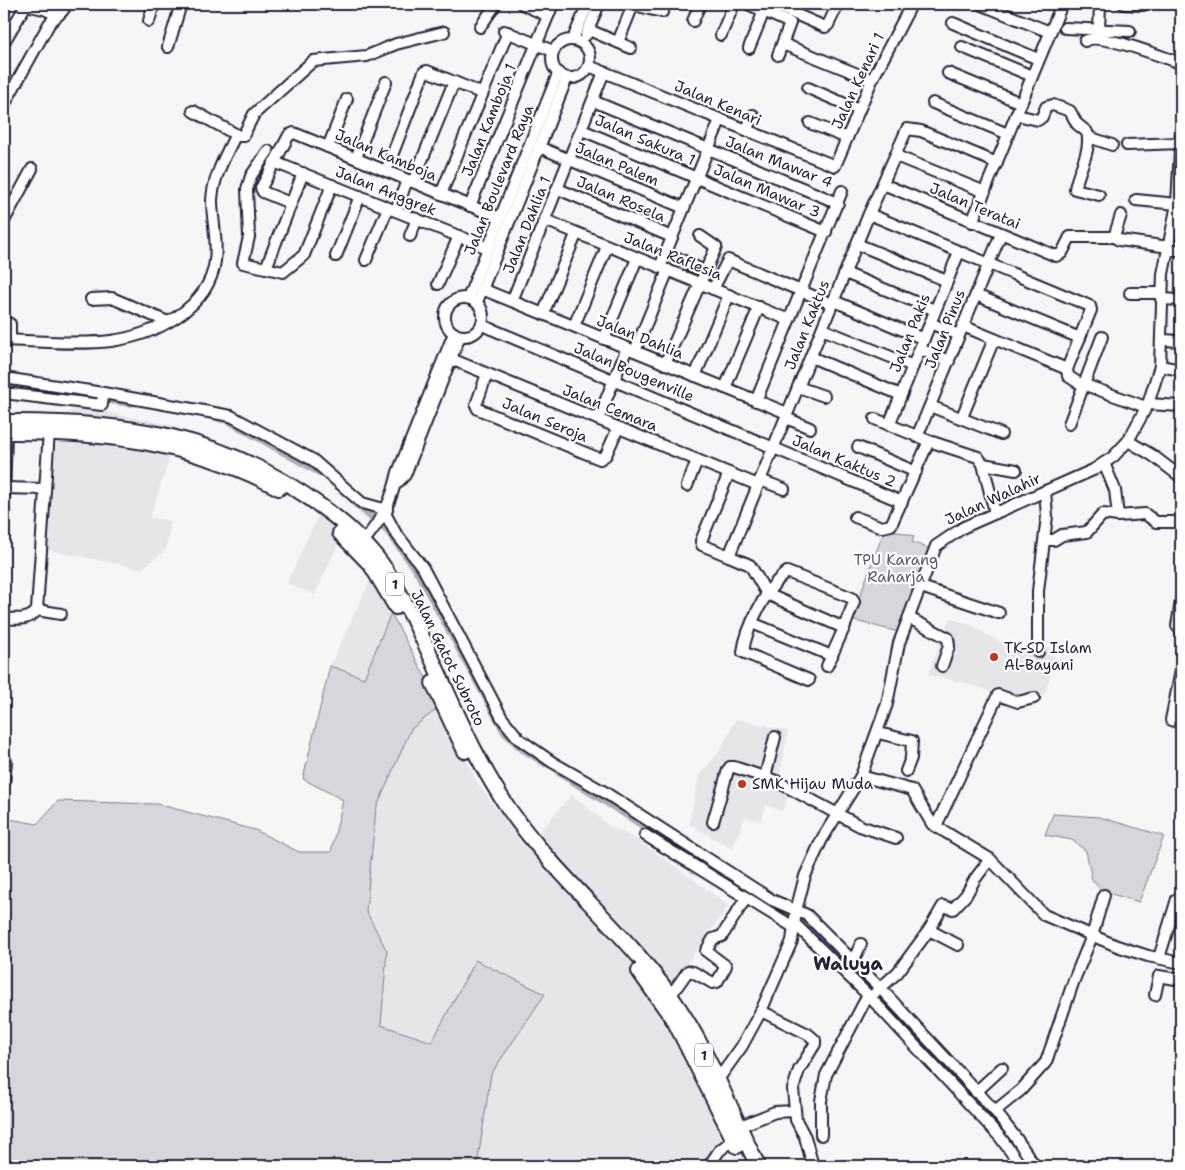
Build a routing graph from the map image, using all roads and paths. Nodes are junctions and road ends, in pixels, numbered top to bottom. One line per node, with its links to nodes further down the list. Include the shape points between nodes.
1 (66, 4): 22 (street, via 63,12)
2 (154, 4): 24 (street)
3 (180, 4): 41 (street)
4 (496, 4): 27 (street)
5 (522, 4): 23 (street)
6 (553, 4): 23 (street, Jalan Kamboja 1)
7 (588, 4): 35 (street)
8 (599, 4): 29 (street)
9 (666, 4): 38 (street, via 662,12 634,6)
10 (700, 4): 25 (street)
11 (734, 4): 34 (street)
12 (748, 4): 20 (street)
13 (837, 4): 20 (street, via 828,25 819,26)
14 (980, 4): 33 (street)
15 (1100, 4): 30 (street)
16 (1124, 4): 19 (street)
17 (33, 5): 22 (street); 37 (street, via 22,9)
18 (1062, 5): 33 (street)
19 (1143, 5)
20 (768, 7): 39 (street, via 790,23); 44 (street)
21 (909, 8): 54 (street, Jalan Kenari 1)
22 (57, 15): 63 (street)
23 (548, 16): 40 (street, Jalan Kamboja 1)
24 (148, 21)
25 (693, 21)
26 (953, 23): 47 (street)
27 (480, 27)
28 (1065, 28): 30 (street)
29 (589, 30): 35 (street); 38 (street)
30 (1098, 30): 31 (street)
31 (1130, 31)
32 (444, 32): 73 (street, via 396,44 367,56 313,61 254,114 243,136)
33 (1050, 32): 47 (street)
34 (721, 35)
35 (577, 41): 45 (street, via 558,44); 49 (street, via 588,49)
36 (1085, 41): 48 (street, via 1091,38 1109,41)
37 (4, 42)
38 (618, 42): 43 (street)
39 (783, 44): 46 (street); 54 (street)
40 (536, 45): 45 (street); 58 (street, via 506,32); 107 (street, Jalan Kamboja 1)
41 (168, 47)
42 (962, 47): 53 (street)
43 (631, 48)
44 (749, 48)
45 (553, 51): 52 (street, via 553,67)
46 (778, 55)
47 (1038, 59): 53 (street)
48 (1181, 63)
49 (589, 66): 50 (street, Jalan Kenari); 52 (street, via 576,78)
50 (604, 72): 60 (street, Jalan Dahlia 1); 68 (street, Jalan Kenari)
51 (948, 73): 62 (street)
52 (563, 76): 81 (street, Jalan Boulevard Raya); 112 (street, Jalan Boulevard Raya)
53 (1032, 76): 62 (street)
54 (872, 80): 64 (street, Jalan Kenari 1)
55 (386, 82): 85 (street)
56 (454, 82): 58 (street); 91 (street, via 424,72); 94 (street)
57 (808, 88): 64 (street)
58 (481, 94): 100 (street)
59 (347, 99): 80 (street)
60 (593, 101): 70 (street, Jalan Dahlia 1); 82 (street, Jalan Mawar 4)
61 (933, 103): 74 (street)
62 (1021, 103): 67 (street)
63 (4, 105)
64 (859, 110): 76 (street, Jalan Kenari 1)
65 (193, 111): 73 (street)
66 (753, 115): 71 (street)
67 (1017, 115): 74 (street); 75 (street, via 1038,120 1050,105 1066,108)
68 (720, 120): 71 (street, Jalan Kenari); 82 (street)
69 (810, 123): 76 (street)
70 (582, 130): 86 (street, Jalan Dahlia 1); 93 (street, Jalan Sakura 1)
71 (746, 131): 89 (street, Jalan Kenari)
72 (1181, 132): 77 (street, Jalan Walahir)
73 (236, 134): 160 (street, via 214,184 212,203 216,247 213,271 203,293 192,306)
74 (1008, 134): 88 (street)
75 (1089, 137): 78 (street); 101 (street, via 1075,189)
76 (848, 138): 89 (street, Jalan Kenari 1)
77 (1180, 143): 79 (street); 106 (street, Jalan Walahir)
78 (1112, 145)
79 (1127, 146)
80 (328, 147): 85 (street, Jalan Kamboja); 87 (street, Jalan Kamboja, via 291,133)
81 (539, 147): 86 (street, Jalan Palem); 144 (street, Jalan Boulevard Raya)
82 (708, 149): 93 (street); 104 (street, Jalan Mawar 4)
83 (268, 151): 136 (street, via 251,176 247,189 249,237 243,263)
84 (896, 156): 88 (street, Jalan Kaktus, via 907,129 921,131); 95 (street, Jalan Kaktus); 99 (street)
85 (356, 158): 91 (street, Jalan Kamboja)
86 (570, 160): 97 (street, Jalan Dahlia 1); 108 (street, Jalan Palem)
87 (274, 162): 92 (street, Jalan Anggrek); 105 (street, via 261,190)
88 (997, 162): 99 (street)
89 (835, 166)
90 (32, 169): 114 (street)
91 (386, 171): 94 (street, Jalan Kamboja)
92 (303, 174): 96 (street, Jalan Anggrek); 105 (street)
93 (697, 178): 108 (street); 117 (street, Jalan Mawar 3)
94 (410, 181): 100 (street, Jalan Kamboja); 109 (street)
95 (883, 184): 110 (street, Jalan Kaktus); 116 (street, Jalan Teratai)
96 (332, 185): 102 (street, Jalan Anggrek); 136 (street, via 304,254 284,272)
97 (558, 189): 115 (street, Jalan Dahlia 1); 124 (street, Jalan Rosela)
98 (842, 191): 104 (street)
99 (985, 192): 116 (street)
100 (441, 194): 107 (street, Jalan Kamboja)
101 (1099, 195)
102 (360, 196): 109 (street, Jalan Anggrek); 131 (street)
103 (1136, 200): 106 (street)
104 (838, 202): 117 (street)
105 (290, 203): 136 (street)
106 (1177, 204): 127 (street, Jalan Walahir)
107 (470, 206): 112 (street, Jalan Kamboja)
108 (684, 208): 124 (street)
109 (392, 209): 113 (street, Jalan Anggrek); 133 (street)
110 (869, 214): 125 (street, Jalan Kaktus); 130 (street)
111 (1121, 215): 122 (street)
112 (500, 218): 126 (street, Jalan Boulevard Raya)
113 (417, 219): 119 (street); 120 (street, Jalan Anggrek)
114 (4, 220)
115 (546, 220): 137 (street, Jalan Raflesia); 153 (street, Jalan Dahlia 1)
116 (972, 222): 118 (street, Jalan Teratai)
117 (826, 232): 145 (street)
118 (1001, 234): 122 (street, Jalan Teratai, via 1056,256 1062,253 1070,237); 135 (street, Jalan Pinus)
119 (410, 236)
120 (459, 236): 126 (street, Jalan Anggrek); 142 (street)
121 (700, 236): 138 (street, via 716,246)
122 (1114, 236): 127 (street, via 1119,240)
123 (575, 237): 157 (street)
124 (672, 238): 137 (street)
125 (857, 244): 139 (street, Jalan Kaktus); 140 (street)
126 (488, 248): 151 (street, Jalan Boulevard Raya)
127 (1169, 248): 129 (street); 149 (street, Jalan Walahir)
128 (606, 249): 163 (street)
129 (1181, 250)
130 (959, 252): 135 (street); 140 (street, Jalan Pakis)
131 (336, 256)
132 (674, 256): 138 (street)
133 (366, 260)
134 (636, 261): 169 (street)
135 (988, 264): 148 (street, Jalan Pinus); 168 (street, via 1090,306)
136 (266, 268)
137 (664, 268): 141 (street, Jalan Raflesia); 176 (street)
138 (704, 270): 141 (street)
139 (845, 273): 154 (street, Jalan Kaktus); 156 (street)
140 (947, 281): 156 (street, Jalan Pakis)
141 (698, 283): 143 (street, Jalan Raflesia); 180 (street)
142 (438, 284)
143 (713, 288): 145 (street, via 728,260); 147 (street, Jalan Raflesia)
144 (482, 289): 151 (street, Jalan Boulevard Raya); 153 (street, Jalan Dahlia)
145 (801, 291): 154 (street); 158 (street)
146 (1130, 293): 149 (street)
147 (729, 295): 155 (street, Jalan Raflesia); 186 (street)
148 (976, 296): 165 (street, Jalan Pinus); 168 (street)
149 (1161, 296): 152 (street); 173 (street, Jalan Walahir)
150 (91, 299): 160 (street, via 107,297 118,300)
151 (472, 300): 162 (street, via 482,308); 166 (street, via 459,298 446,310 448,327)
152 (1181, 300)
153 (512, 301): 157 (street, Jalan Dahlia)
154 (833, 302): 164 (street, Jalan Kaktus); 170 (street)
155 (759, 307): 158 (street, Jalan Raflesia); 191 (street)
156 (936, 310): 161 (street, Jalan Pakis)
157 (543, 314): 163 (street, Jalan Dahlia)
158 (789, 320): 196 (street)
159 (6, 322): 172 (street, via 10,324)
160 (168, 322): 172 (street, via 109,341)
161 (930, 323): 165 (street); 170 (street, Jalan Pakis)
162 (482, 325): 166 (street, via 469,336); 188 (street, Jalan Bougenville)
163 (574, 326): 169 (street, Jalan Dahlia)
164 (822, 329): 177 (street, Jalan Kaktus); 181 (street)
165 (961, 330): 171 (street); 179 (street, Jalan Pinus)
166 (457, 335): 178 (street); 224 (street, via 399,470)
167 (1102, 337): 189 (street)
168 (1080, 338): 183 (street)
169 (604, 339): 176 (street, Jalan Dahlia)
170 (924, 339): 175 (street, Jalan Pakis)
171 (994, 339): 183 (street); 201 (street)
172 (7, 340)
173 (1163, 340): 174 (street); 182 (street, Jalan Walahir)
174 (1181, 341)
175 (920, 349): 179 (street); 181 (street, Jalan Pakis)
176 (631, 350): 180 (street, Jalan Dahlia); 188 (street)
177 (811, 357): 190 (street, Jalan Kaktus); 193 (street)
178 (451, 359): 185 (street, Jalan Cemara); 224 (street, via 405,475)
179 (949, 361): 198 (street, Jalan Pinus)
180 (665, 364): 186 (street, Jalan Dahlia)
181 (913, 366): 193 (street, Jalan Pakis)
182 (1160, 366): 184 (street); 197 (street, Jalan Walahir)
183 (1067, 369): 189 (street, via 1072,379)
184 (1181, 370)
185 (487, 374): 202 (street, Jalan Cemara); 207 (street, Jalan Seroja, via 476,405 478,409 600,459 606,455)
186 (695, 376): 191 (street, Jalan Dahlia)
187 (4, 378): 195 (street)
188 (614, 380): 202 (street); 215 (street, Jalan Bougenville)
189 (1083, 385): 197 (street); 204 (street)
190 (798, 386): 194 (street); 200 (street, Jalan Kaktus)
191 (725, 388): 196 (street, Jalan Dahlia)
192 (4, 393): 195 (street)
193 (901, 395): 205 (street, Jalan Pakis)
194 (824, 396)
195 (103, 398): 233 (street, via 231,416 313,460 362,503)
196 (756, 400): 200 (street, Jalan Dahlia)
197 (1147, 405): 199 (street); 213 (street, Jalan Walahir)
198 (930, 406): 201 (street); 211 (street, Jalan Pinus)
199 (1181, 406)
200 (786, 416): 208 (street, Jalan Dahlia); 215 (street, Jalan Kaktus)
201 (962, 417): 210 (street)
202 (598, 419): 207 (street, Jalan Cemara)
203 (875, 419): 205 (street)
204 (1069, 424)
205 (889, 425): 211 (street)
206 (4, 428): 209 (highway, Jalan Gatot Subroto / 1); 226 (street); 238 (highway, Jalan Gatot Subroto / 1, via 53,422 128,428 179,438 232,454 292,484)
207 (618, 428): 216 (street, Jalan Cemara)
208 (810, 428)
209 (49, 432): 228 (street); 281 (highway, Jalan Gatot Subroto / 1, via 149,442 230,465 286,492 326,520 371,565 384,586 453,728 501,813 531,854)
210 (1001, 434)
211 (918, 437): 212 (street)
212 (929, 441): 218 (street, via 978,457); 220 (street)
213 (1128, 442): 217 (street, Jalan Walahir); 222 (street)
214 (858, 447): 220 (street)
215 (774, 448): 223 (street, Jalan Kaktus); 231 (street, Jalan Kaktus 2)
216 (697, 460): 221 (street, Jalan Cemara); 225 (street)
217 (1104, 463): 229 (street, Jalan Walahir); 234 (street, via 1115,490)
218 (984, 464): 219 (street); 232 (street)
219 (1016, 470)
220 (916, 472): 231 (street)
221 (729, 473): 223 (street, Jalan Cemara); 239 (street, via 701,541 702,545)
222 (1181, 477)
223 (759, 482): 227 (street, Jalan Cemara); 239 (street, Jalan Kaktus)
224 (396, 484): 233 (street)
225 (687, 486)
226 (4, 488): 228 (street); 230 (street)
227 (784, 489)
228 (45, 490): 243 (street)
229 (1045, 491): 232 (street, Jalan Walahir); 237 (street)
230 (4, 496)
231 (902, 502): 235 (street, via 891,525 882,527)
232 (995, 513): 240 (street, Jalan Walahir, via 941,541 933,553)
233 (385, 514): 238 (street); 271 (street, via 423,568 502,718 515,736)
234 (1118, 516): 236 (street, via 1145,514 1156,522); 237 (street, via 1103,514 1087,532)
235 (855, 517)
236 (1181, 522)
237 (1045, 540): 251 (street, via 1038,591)
238 (364, 541): 281 (highway, Jalan Gatot Subroto / 1, via 393,581 480,761 508,808 538,848)
239 (729, 556): 241 (street, via 750,565)
240 (921, 587): 244 (street); 247 (street, Jalan Walahir)
241 (767, 594): 248 (street); 249 (street); 249 (street, via 787,572 852,598 854,602)
242 (1181, 601): 250 (street, via 1177,626)
243 (37, 610): 245 (street); 246 (street, via 24,619)
244 (999, 613)
245 (61, 614)
246 (4, 618)
247 (909, 618): 252 (street, via 948,638 949,646); 258 (street, Jalan Walahir, via 894,660 887,704)
248 (752, 623): 249 (street, via 830,661); 254 (street, via 744,653)
249 (844, 628)
250 (1181, 630)
251 (1038, 652)
252 (942, 666)
253 (1181, 671): 255 (street)
254 (809, 680)
255 (1179, 692): 257 (street, via 1171,720)
256 (1034, 698): 267 (street, via 1018,702 998,695)
257 (1181, 723)
258 (878, 733): 261 (street, via 912,741); 262 (street, Jalan Walahir)
259 (775, 737): 263 (street)
260 (4, 758): 264 (street)
261 (906, 771)
262 (861, 776): 265 (street, Jalan Walahir); 267 (street, via 912,790 926,817)
263 (765, 777): 265 (street); 266 (street, via 730,767)
264 (4, 783)
265 (839, 813): 269 (street, via 860,826); 276 (street, Jalan Walahir, via 822,839 806,876)
266 (713, 822)
267 (936, 826): 270 (street)
268 (645, 835): 271 (street)
269 (896, 838)
270 (990, 859): 277 (street, via 962,901 953,910 943,906); 278 (street, via 1044,915)
271 (739, 887): 274 (street); 275 (street)
272 (1104, 896): 278 (street)
273 (1181, 896): 282 (street, via 1177,898)
274 (746, 898): 275 (street); 287 (street, via 722,936 713,939 706,951 726,966 717,982 714,984 688,971)
275 (769, 906): 276 (street); 276 (street)
276 (796, 920): 283 (street, via 807,915); 288 (street); 289 (street, Jalan Walahir, via 786,956)
277 (929, 930): 280 (street); 288 (street, via 898,972)
278 (1092, 936): 282 (street); 294 (street, via 1046,1062 1021,1090)
279 (861, 944): 283 (street)
280 (958, 945)
281 (632, 956): 287 (highway, 1); 295 (highway, 1, via 672,1017)
282 (1159, 958): 284 (street)
283 (853, 960): 288 (street)
284 (1181, 963)
285 (1181, 980): 286 (street, via 1159,976)
286 (1155, 994)
287 (670, 995): 291 (highway, 1)
288 (873, 995): 292 (street); 296 (street, via 826,1075 821,1101); 301 (street, via 1000,1137)
289 (760, 1011): 291 (street, Jalan Walahir, via 742,1046); 293 (street, via 815,1040 793,1089)
290 (1002, 1068): 292 (street)
291 (717, 1081): 295 (highway, 1)
292 (976, 1092): 294 (street)
293 (795, 1111): 295 (street, via 764,1115); 300 (street)
294 (995, 1111): 302 (street)
295 (736, 1133): 297 (street); 298 (highway, 1); 299 (highway, 1)
296 (821, 1135)
297 (709, 1166)
298 (748, 1166)
299 (758, 1166)
300 (813, 1166)
301 (1021, 1166)
302 (1035, 1166)

